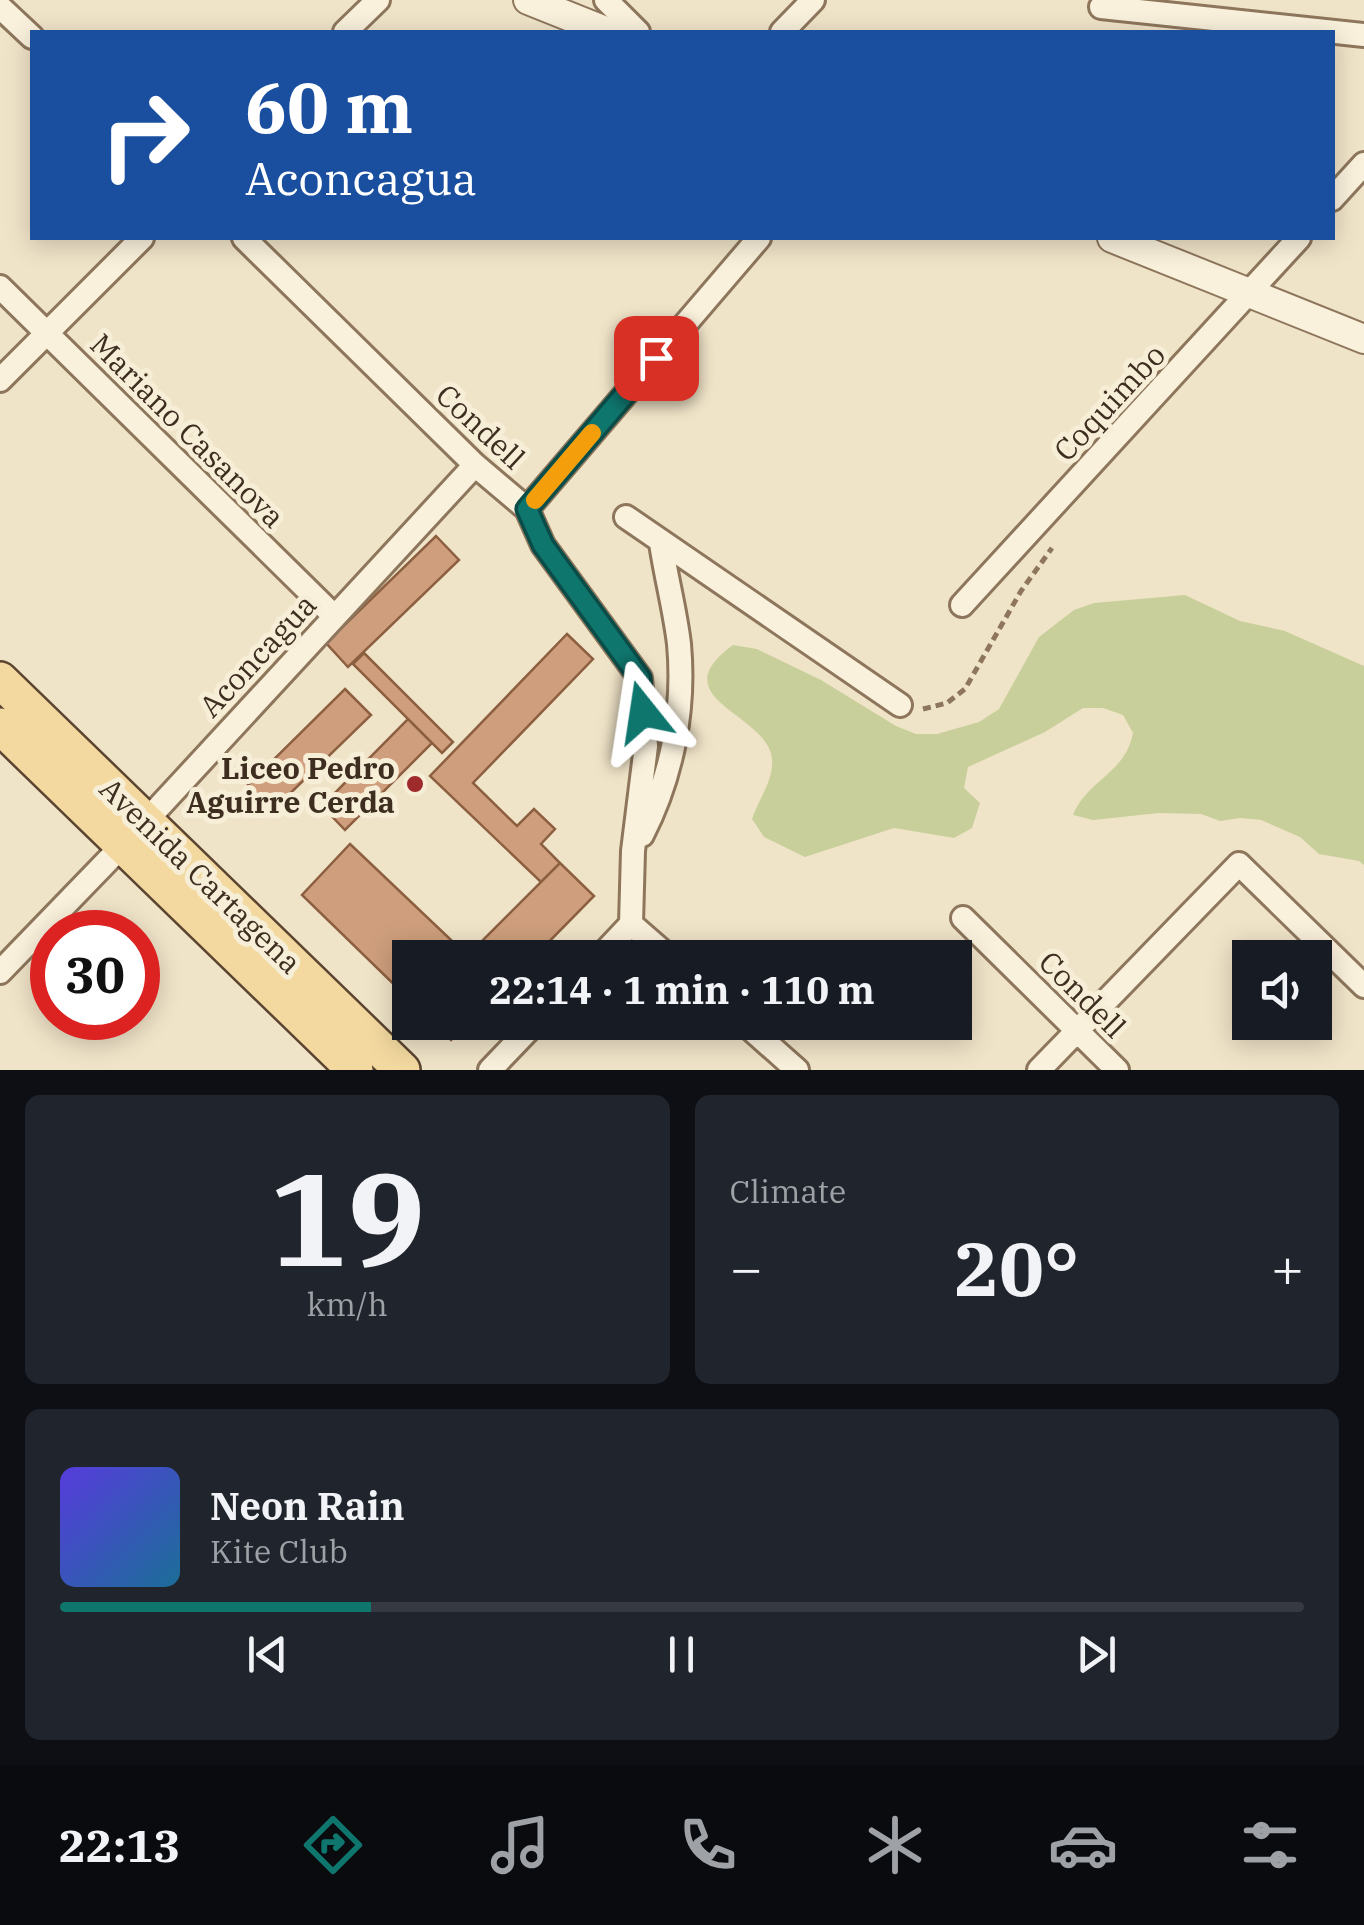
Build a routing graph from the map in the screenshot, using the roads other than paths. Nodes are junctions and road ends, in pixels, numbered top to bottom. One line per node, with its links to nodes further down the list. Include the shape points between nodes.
1 (378, 0): 7 (street)
2 (528, 0): 8 (street)
3 (606, 0): 9 (street)
4 (813, 0): 10 (street)
5 (0, 7): 14 (street)
6 (1101, 7): 11 (street)
7 (347, 30)
8 (603, 30)
9 (636, 30)
10 (784, 30)
11 (1317, 30)
12 (1335, 32): 13 (street)
13 (1364, 35)
14 (30, 36)
15 (1364, 164): 16 (street)
16 (1335, 196)
17 (140, 240): 24 (street)
18 (246, 240): 27 (street, Condell)
19 (757, 240): 28 (street)
20 (1117, 240): 23 (street)
21 (1297, 240): 23 (street, Coquimbo)
22 (0, 287): 24 (street, Mariano Casanova)
23 (1250, 293): 25 (street); 31 (street, Coquimbo)
24 (47, 333): 26 (street); 32 (street, Mariano Casanova)
25 (1364, 340)
26 (0, 380)
27 (475, 465): 28 (street, Condell); 32 (street, Aconcagua)
28 (527, 509): 37 (street, Condell, via 543,545 640,678 646,746)
29 (626, 517): 30 (street)
30 (661, 544): 34 (street); 37 (street, via 678,643 679,707 659,797)
31 (962, 605)
32 (334, 616): 36 (street, Aconcagua)
33 (0, 680): 36 (main road, Avenida Cartagena)
34 (900, 705)
35 (0, 726): 36 (main road, Avenida Cartagena)
36 (134, 832): 42 (street, Aconcagua); 47 (main road, Avenida Cartagena); 48 (main road, Avenida Cartagena)
37 (633, 851): 39 (street, Condell)
38 (962, 918): 44 (street, Condell)
39 (631, 924): 40 (street); 41 (street)
40 (616, 940)
41 (649, 940)
42 (0, 972)
43 (1364, 986): 44 (street, via 1239,864)
44 (1077, 1031): 51 (street); 52 (street, Condell)
45 (519, 1040): 49 (street)
46 (763, 1040): 50 (street)
47 (356, 1070)
48 (402, 1070)
49 (490, 1070)
50 (797, 1070)
51 (1039, 1070)
52 (1118, 1070)

